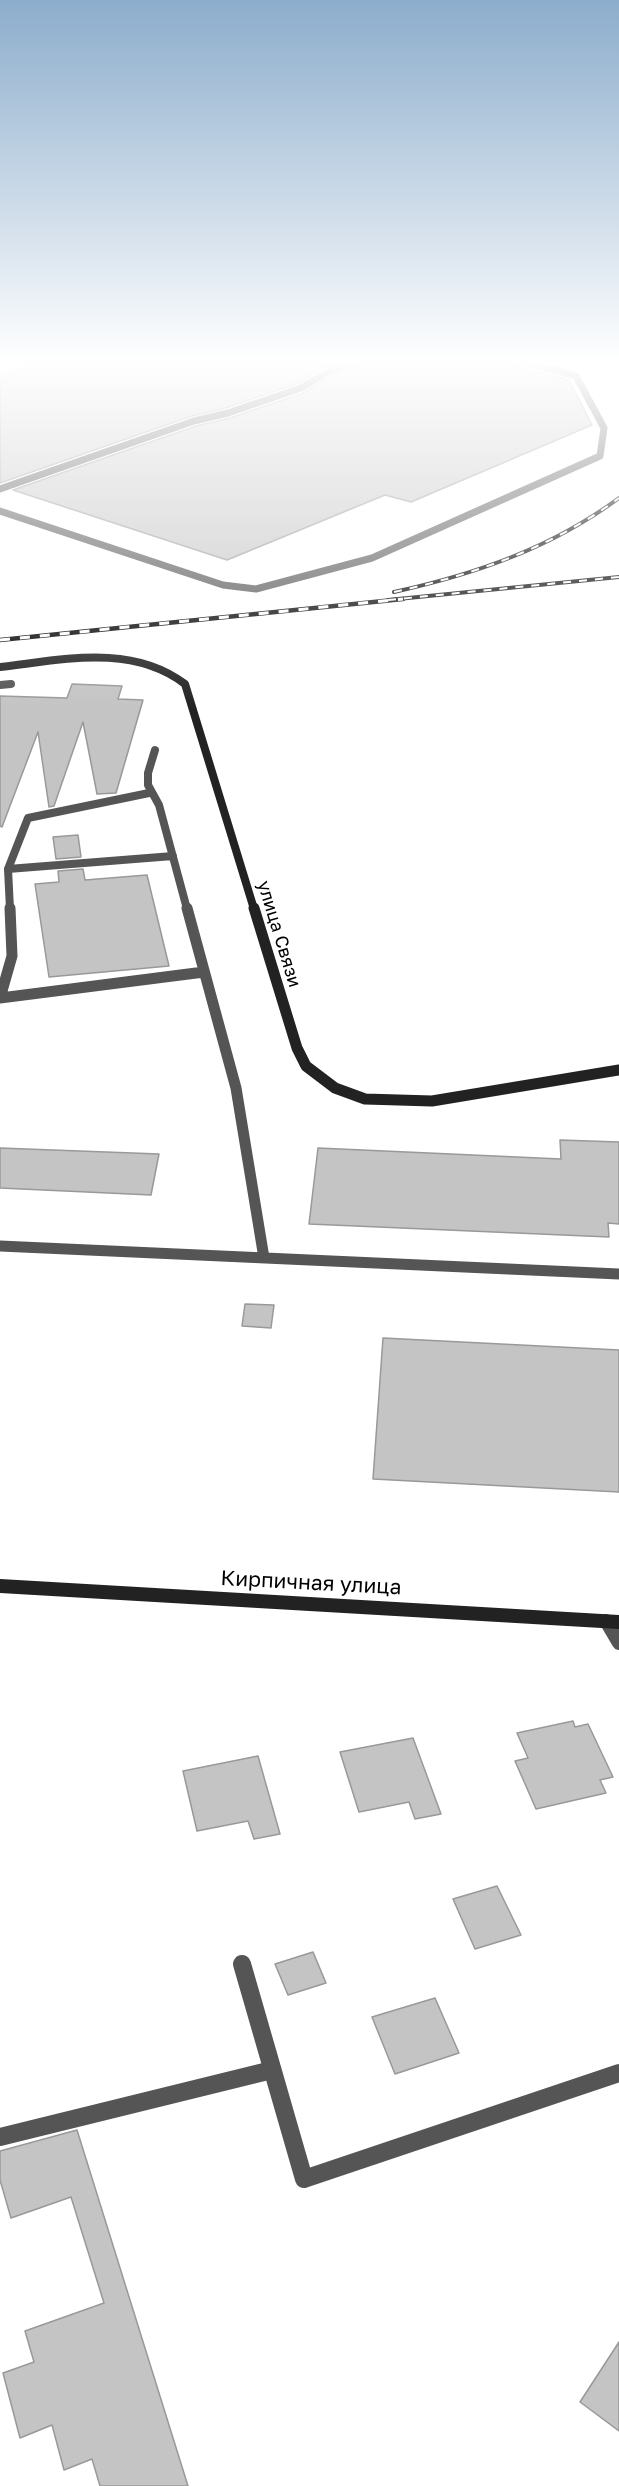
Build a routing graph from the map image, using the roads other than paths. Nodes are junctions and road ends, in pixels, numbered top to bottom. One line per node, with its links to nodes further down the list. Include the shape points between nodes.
1 (37, 476): 3 (street)
2 (555, 476): 4 (street, via 372,558 256,589 224,585)
3 (0, 489)
4 (0, 511)
5 (0, 667): 14 (street, улица Связи, via 118,658 176,674 185,684 297,1048 306,1066 335,1088 365,1099 432,1101)
6 (11, 684): 7 (street)
7 (0, 685)
8 (155, 750): 9 (street, via 147,779)
9 (149, 793): 10 (street, via 159,806); 11 (street, via 28,818)
10 (173, 856): 11 (street); 13 (street)
11 (8, 869): 12 (street)
12 (5, 918): 13 (street, via 12,956 0,998)
13 (204, 972): 16 (street, via 236,1088)
14 (619, 1070)
15 (0, 1246): 16 (street)
16 (264, 1258): 17 (street)
17 (619, 1274)
18 (0, 1586): 19 (street, Кирпичная улица)
19 (612, 1621): 20 (street)
20 (619, 1643)
21 (242, 1964): 22 (street)
22 (272, 2070): 23 (street, via 304,2179); 24 (street)
23 (619, 2073)
24 (0, 2137)

